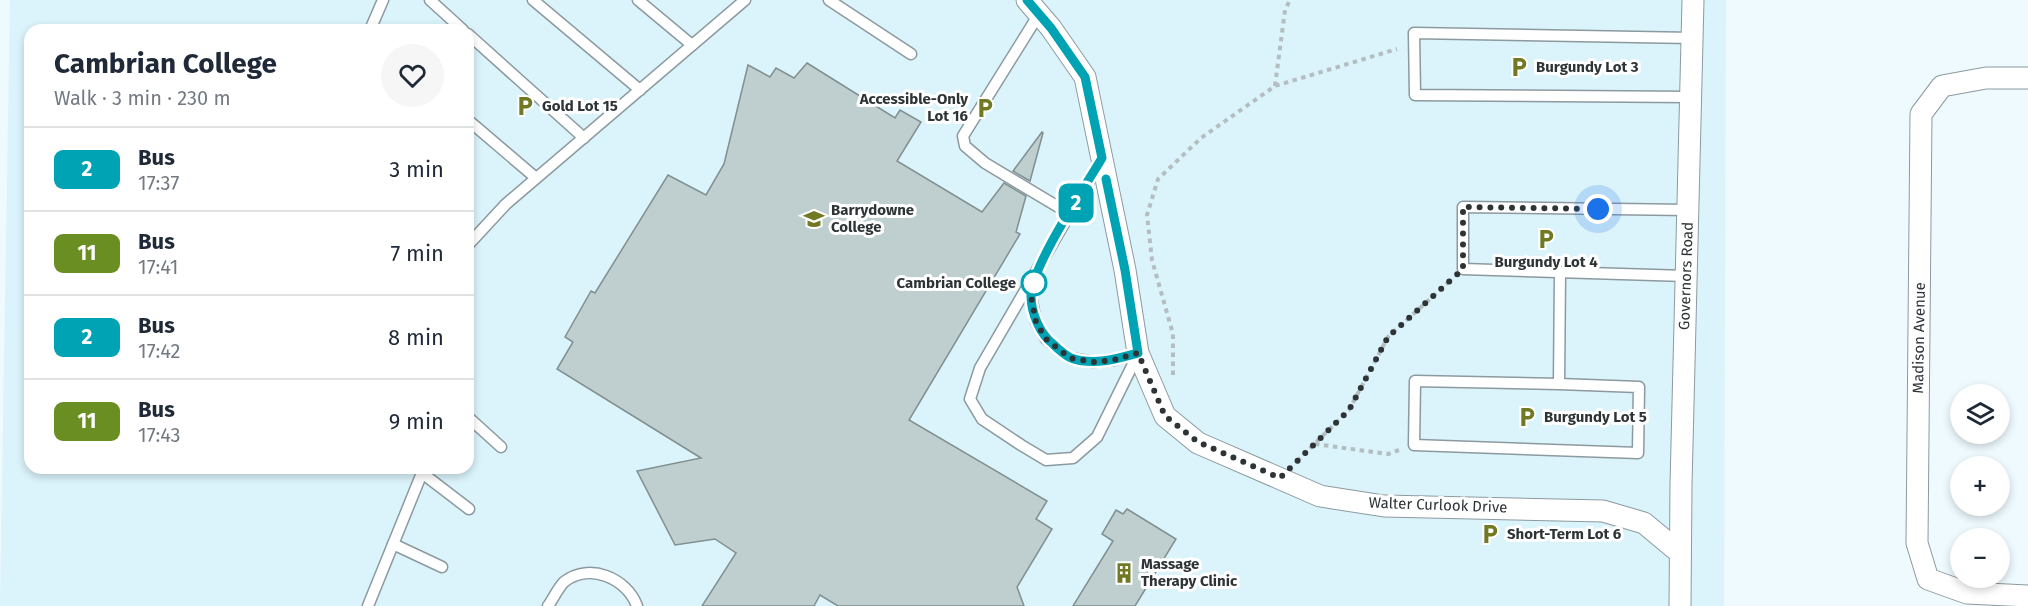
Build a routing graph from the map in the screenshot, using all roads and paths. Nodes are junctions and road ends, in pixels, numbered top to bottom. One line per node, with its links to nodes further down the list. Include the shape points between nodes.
1 (383, 0): 10 (lane)
2 (430, 0): 11 (lane)
3 (533, 0): 19 (lane)
4 (638, 0): 14 (lane)
5 (745, 0): 14 (lane)
6 (829, 0): 16 (lane)
7 (1290, 0): 18 (path, via 1285,10)
8 (1693, 0): 12 (street, Governors Road)
9 (1033, 7): 23 (street, Walter Curlook Drive, via 1085,77); 26 (lane, via 963,136 965,146 985,163)
10 (373, 24)
11 (456, 24)
12 (1692, 38): 15 (lane, via 1414,33); 20 (street, Governors Road)
13 (474, 39): 22 (lane)
14 (692, 45): 19 (lane)
15 (1415, 45): 18 (path); 20 (lane, via 1415,95)
16 (911, 54)
17 (2028, 78): 46 (street, Madison Avenue, via 1986,78 1942,86 1921,114 1917,543 1928,579 1967,593)
18 (1275, 86): 34 (path, via 1202,138 1158,179 1147,215 1152,261 1173,334 1173,379)
19 (640, 90): 22 (lane)
20 (1691, 97): 25 (street, Governors Road)
21 (474, 125): 24 (lane)
22 (584, 138): 24 (lane)
23 (1102, 158): 26 (lane); 32 (street, Walter Curlook Drive)
24 (536, 178): 27 (lane)
25 (1688, 210): 29 (lane, via 1463,207); 31 (street, Governors Road)
26 (1070, 214): 28 (lane)
27 (474, 239)
28 (1039, 267): 32 (lane, via 1031,296 1036,322 1046,339 1070,358 1093,362); 32 (lane, via 980,368 970,399 982,419 1046,460 1073,458 1097,437)
29 (1463, 269): 30 (lane); 36 (path, via 1388,337 1349,410)
30 (1560, 272): 31 (lane); 33 (lane)
31 (1686, 276): 44 (street, Governors Road)
32 (1138, 353): 34 (street, Walter Curlook Drive)
33 (1559, 384): 37 (lane, via 1415,381); 37 (lane, via 1639,387 1638,453)
34 (1160, 402): 41 (street, Walter Curlook Drive, via 1165,416 1198,442)
35 (474, 422): 38 (lane)
36 (1314, 444): 37 (path, via 1388,454); 41 (path)
37 (1414, 445)
38 (501, 447)
39 (421, 474): 43 (lane)
40 (428, 474): 42 (lane)
41 (1280, 478): 44 (street, Walter Curlook Drive, via 1320,496 1384,506 1603,511 1644,523)
42 (469, 509)
43 (393, 544): 45 (lane); 47 (lane)
44 (1680, 553): 50 (street)
45 (442, 567)
46 (2028, 596)
47 (369, 606)
48 (548, 606): 49 (lane, via 564,583 583,573 601,574 622,583)
49 (637, 606)
50 (1680, 606)

